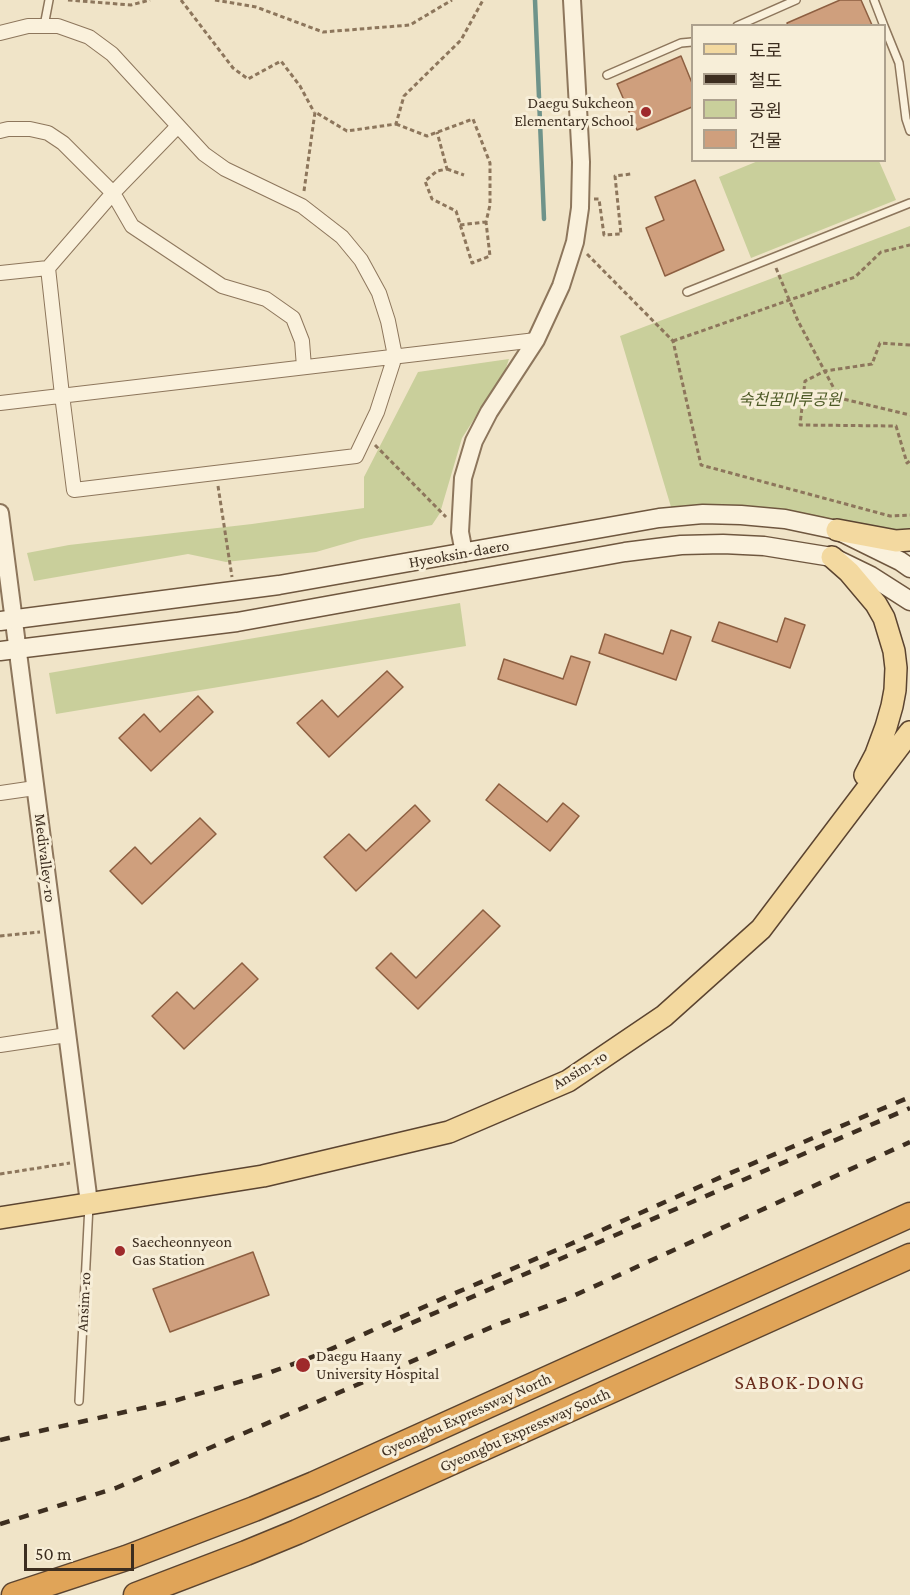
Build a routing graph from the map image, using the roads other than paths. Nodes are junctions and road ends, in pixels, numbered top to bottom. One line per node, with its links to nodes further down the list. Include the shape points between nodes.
1 (49, 0): 7 (lane)
2 (572, 0): 20 (street, via 580,198 575,242 561,286)
3 (796, 0): 5 (lane)
4 (874, 0): 6 (lane)
5 (742, 24)
6 (883, 24)
7 (44, 26): 9 (street); 12 (street, via 58,26 89,37 112,54)
8 (886, 31): 14 (lane, via 899,63)
9 (0, 33)
10 (691, 42): 11 (lane)
11 (607, 75)
12 (178, 126): 15 (street); 21 (street, via 204,154 225,169 302,206 342,237 362,260 379,293)
13 (0, 131): 15 (street, via 30,129 48,133)
14 (910, 131)
15 (113, 194): 17 (street); 22 (street, via 132,226 222,286 266,299 293,318 302,341)
16 (910, 203): 19 (lane)
17 (48, 268): 18 (street); 23 (street)
18 (0, 273)
19 (687, 292)
20 (536, 340): 21 (street); 28 (street, via 474,441 463,478 460,532)
21 (396, 356): 22 (street); 23 (street, via 377,412 356,456 74,490)
22 (304, 367): 23 (street)
23 (62, 395): 24 (street)
24 (0, 403)
25 (0, 513): 32 (street, Medivalley-ro)
26 (837, 530): 27 (main road); 28 (main road, Hyeoksin-daero, via 785,519 703,514 659,518); 30 (main road, Hyeoksin-daero)
27 (910, 540)
28 (464, 553): 32 (main road, Hyeoksin-daero, via 279,585)
29 (832, 557): 31 (main road); 33 (main road, via 764,546 681,545 237,622); 37 (main road, via 876,604 889,632 896,668 886,727)
30 (910, 568)
31 (910, 601)
32 (7, 620): 33 (street, Medivalley-ro)
33 (9, 650): 35 (street, Medivalley-ro)
34 (910, 732): 37 (main road, Ansim-ro)
35 (35, 788): 36 (street); 38 (street, Medivalley-ro)
36 (0, 793)
37 (843, 819): 40 (main road, Ansim-ro, via 761,929 664,1016 568,1081 449,1132 263,1176)
38 (67, 1035): 39 (street); 40 (street, Medivalley-ro)
39 (0, 1044)
40 (89, 1203): 42 (main road, Ansim-ro); 44 (lane, Ansim-ro)
41 (910, 1215): 45 (highway, Gyeongbu Expressway North, via 314,1484 126,1558)
42 (0, 1218)
43 (910, 1256): 46 (highway, Gyeongbu Expressway South, via 297,1532)
44 (79, 1401)
45 (14, 1595)
46 (136, 1595)

